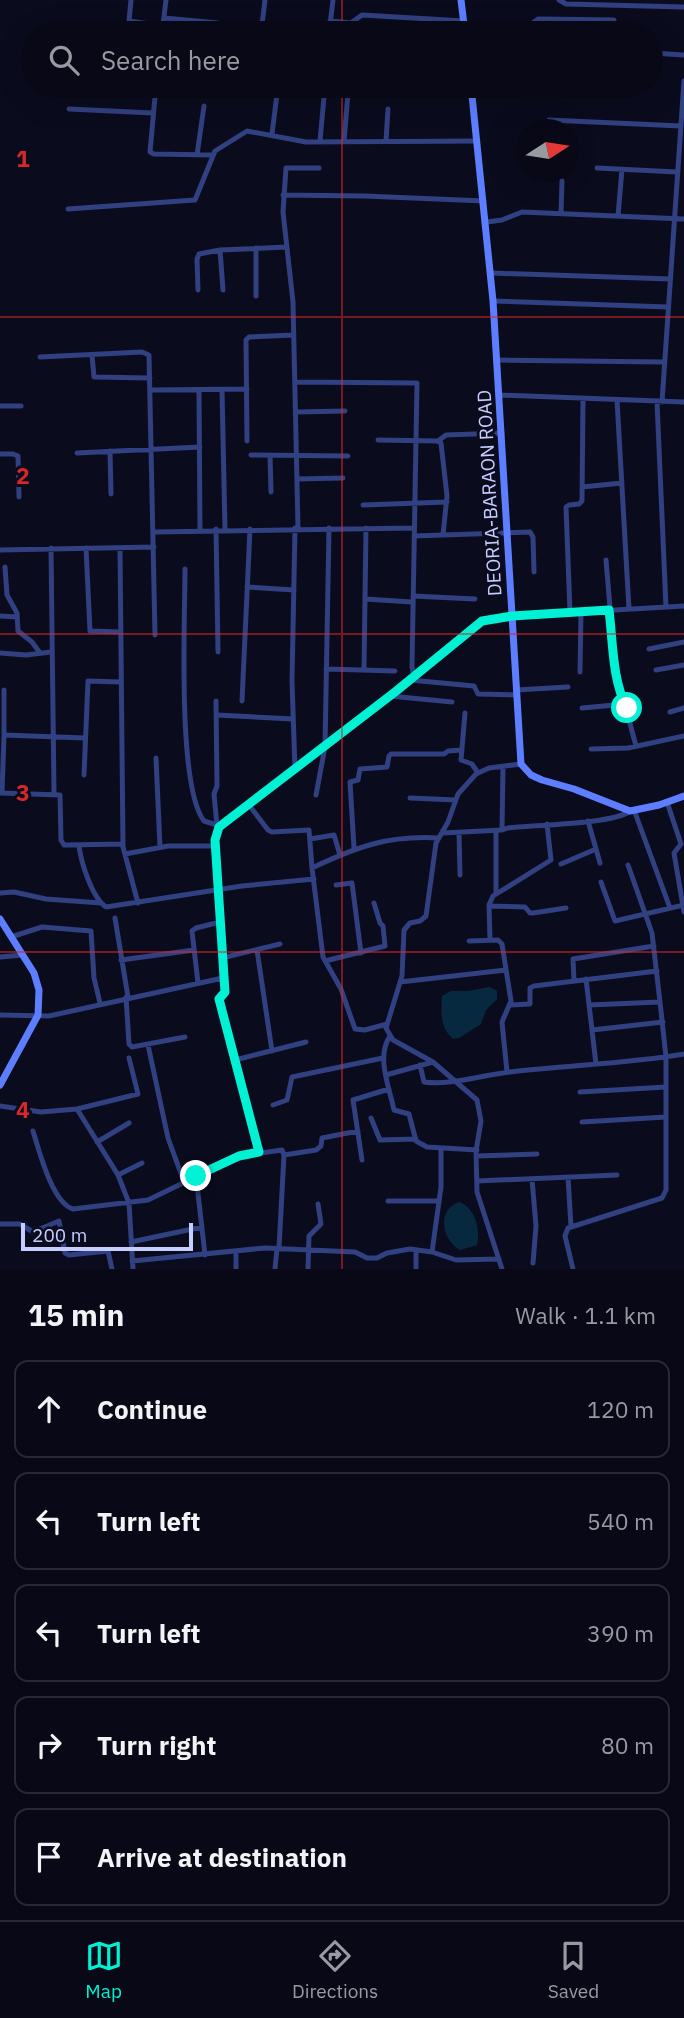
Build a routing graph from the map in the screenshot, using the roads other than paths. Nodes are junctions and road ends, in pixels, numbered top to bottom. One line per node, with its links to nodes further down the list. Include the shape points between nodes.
1 (131, 0): 12 (street)
2 (166, 0): 9 (street)
3 (265, 0): 15 (street)
4 (333, 0): 16 (street)
5 (461, 0): 18 (street)
6 (559, 0): 7 (street)
7 (592, 4): 8 (street); 10 (street)
8 (684, 7)
9 (164, 18): 13 (street); 14 (street)
10 (593, 20): 11 (street); 19 (street)
11 (614, 20)
12 (129, 21)
13 (164, 21)
14 (196, 21)
15 (262, 21)
16 (330, 21)
17 (356, 21): 18 (street, via 362,15)
18 (464, 21)
19 (535, 21)
20 (663, 53): 21 (street)
21 (684, 55)
22 (684, 81): 33 (street)
23 (155, 98): 31 (street)
24 (276, 98): 34 (street)
25 (324, 98): 35 (street)
26 (348, 98): 36 (street)
27 (473, 98): 38 (street, DEORIA-BARAON ROAD)
28 (204, 106): 39 (street)
29 (69, 108): 31 (street)
30 (388, 109): 37 (street)
31 (153, 113): 39 (street, via 152,154)
32 (579, 121): 33 (street)
33 (681, 126): 44 (street)
34 (272, 134): 35 (street); 40 (street, via 243,132)
35 (320, 141): 36 (street)
36 (344, 141): 37 (street)
37 (386, 141): 38 (street)
38 (478, 141): 47 (street, DEORIA-BARAON ROAD)
39 (197, 155): 40 (street)
40 (212, 155): 48 (street, via 195,201)
41 (319, 168): 46 (street, via 286,168)
42 (597, 168): 43 (street)
43 (622, 169): 44 (street); 50 (street)
44 (677, 172): 51 (street)
45 (562, 182): 49 (street)
46 (283, 195): 47 (street); 54 (street)
47 (484, 201): 53 (street, DEORIA-BARAON ROAD)
48 (68, 209)
49 (561, 214): 50 (street); 53 (street, via 522,212)
50 (618, 216): 51 (street)
51 (674, 219): 52 (street); 58 (street)
52 (684, 219)
53 (487, 222): 57 (street, DEORIA-BARAON ROAD)
54 (287, 247): 55 (street); 64 (street)
55 (256, 248): 56 (street); 61 (street)
56 (220, 250): 59 (street, via 198,256); 60 (street)
57 (491, 273): 58 (street); 62 (street, DEORIA-BARAON ROAD)
58 (670, 279): 63 (street)
59 (198, 290)
60 (223, 290)
61 (256, 296)
62 (494, 301): 63 (street); 67 (street, DEORIA-BARAON ROAD)
63 (668, 307): 68 (street)
64 (294, 335): 70 (street); 71 (street, via 247,338)
65 (92, 355): 66 (street); 69 (street, via 94,377); 69 (street, via 146,352)
66 (40, 357)
67 (497, 360): 68 (street); 75 (street, DEORIA-BARAON ROAD)
68 (664, 362): 78 (street)
69 (150, 378): 72 (street)
70 (295, 382): 83 (street); 86 (street, via 414,381 418,386)
71 (247, 389): 74 (street); 87 (street)
72 (150, 390): 73 (street); 90 (street)
73 (199, 390): 74 (street); 89 (street)
74 (222, 390): 112 (street)
75 (499, 395): 76 (street); 84 (street, DEORIA-BARAON ROAD)
76 (583, 399): 77 (street); 101 (street)
77 (617, 400): 78 (street); 100 (street)
78 (660, 402): 79 (street); 135 (street)
79 (684, 402)
80 (0, 406): 81 (street)
81 (21, 406)
82 (345, 411): 83 (street)
83 (296, 412): 96 (street)
84 (502, 433): 88 (street, via 446,435); 117 (street, DEORIA-BARAON ROAD)
85 (377, 440): 86 (street)
86 (416, 440): 88 (street); 106 (street)
87 (247, 441)
88 (439, 441): 105 (street)
89 (200, 446): 90 (street); 114 (street)
90 (151, 449): 91 (street); 116 (street)
91 (110, 451): 92 (street); 103 (street)
92 (77, 453)
93 (0, 454): 104 (street, via 18,456)
94 (251, 455): 95 (street)
95 (270, 455): 96 (street); 102 (street)
96 (296, 456): 97 (street); 99 (street)
97 (348, 456)
98 (343, 478): 99 (street)
99 (297, 480): 109 (street)
100 (622, 483): 101 (street); 136 (street)
101 (582, 487): 138 (street, via 581,503 566,507)
102 (271, 492)
103 (111, 494)
104 (19, 497)
105 (447, 502): 106 (street); 118 (street)
106 (414, 503): 107 (street); 108 (street)
107 (363, 505)
108 (414, 527): 111 (street); 119 (street)
109 (296, 528): 110 (street); 113 (street); 130 (street)
110 (329, 528): 111 (street); 152 (street)
111 (366, 528): 131 (street)
112 (225, 529): 113 (street); 115 (street)
113 (250, 529): 129 (street)
114 (200, 530): 115 (street); 116 (street)
115 (216, 530): 148 (street)
116 (154, 532): 120 (street)
117 (508, 532): 118 (street); 128 (street, via 533,534); 141 (street, DEORIA-BARAON ROAD)
118 (443, 535): 119 (street)
119 (414, 536): 132 (street)
120 (154, 547): 123 (street); 144 (street)
121 (51, 548): 122 (street); 124 (street); 147 (street)
122 (86, 548): 123 (street); 143 (street, via 90,631)
123 (120, 548): 143 (street)
124 (0, 550)
125 (606, 560): 137 (street)
126 (5, 567): 142 (street, via 8,599)
127 (185, 569): 198 (street, via 189,760 198,812)
128 (534, 572)
129 (247, 587): 130 (street); 164 (street)
130 (294, 590): 172 (street)
131 (365, 599): 132 (street); 153 (street)
132 (413, 599): 133 (street); 157 (street)
133 (475, 599)
134 (684, 606): 135 (street)
135 (666, 607): 136 (street)
136 (629, 609): 137 (street)
137 (609, 610): 139 (street); 166 (street, via 615,667)
138 (570, 612): 139 (street); 141 (street)
139 (581, 612): 156 (street)
140 (0, 616): 142 (street)
141 (512, 616): 157 (street, via 482,621); 161 (street, DEORIA-BARAON ROAD)
142 (17, 618): 150 (street, via 20,634)
143 (121, 632): 158 (street)
144 (155, 635)
145 (684, 642): 146 (street)
146 (649, 649)
147 (51, 652): 150 (street); 175 (street)
148 (218, 652)
149 (0, 653): 150 (street)
150 (40, 653)
151 (684, 665): 154 (street)
152 (326, 669): 153 (street); 178 (street)
153 (364, 670): 155 (street)
154 (656, 670)
155 (395, 671)
156 (580, 672)
157 (412, 679): 161 (street, via 474,686 478,694); 162 (street)
158 (121, 682): 176 (street, via 88,681); 203 (street)
159 (568, 687): 161 (street)
160 (4, 690): 174 (street)
161 (517, 692): 182 (street, DEORIA-BARAON ROAD)
162 (390, 696): 165 (street); 178 (street)
163 (216, 701): 171 (street)
164 (242, 701)
165 (452, 702)
166 (625, 704): 167 (street); 177 (street)
167 (582, 708)
168 (684, 709): 169 (street)
169 (670, 712)
170 (465, 713): 180 (street)
171 (217, 715): 172 (street); 198 (street)
172 (293, 719): 184 (street)
173 (684, 736): 177 (street)
174 (2, 737): 175 (street); 187 (street)
175 (52, 737): 176 (street); 188 (street)
176 (85, 738): 186 (street)
177 (636, 746): 179 (street)
178 (325, 747): 184 (street); 189 (street)
179 (591, 749)
180 (462, 750): 185 (street, via 461,760 472,764); 207 (street, via 390,754 387,767 360,769 358,780 350,782)
181 (156, 758): 206 (street)
182 (521, 764): 183 (street); 195 (street, via 542,780)
183 (503, 767): 185 (street); 199 (street)
184 (295, 771): 194 (street)
185 (478, 773): 192 (street)
186 (84, 775)
187 (1, 793): 188 (street)
188 (54, 793): 204 (street, via 61,798 62,843)
189 (316, 795)
190 (684, 796): 193 (street)
191 (410, 798): 192 (street)
192 (456, 800): 201 (street)
193 (667, 802): 195 (street); 215 (street, via 681,844 674,853)
194 (249, 805): 198 (street); 202 (street, via 268,830 307,829)
195 (632, 810): 196 (street); 230 (street)
196 (588, 821): 197 (street); 208 (street)
197 (547, 824): 199 (street); 223 (street, via 551,860)
198 (217, 827): 205 (street)
199 (499, 831): 200 (street); 223 (street)
200 (458, 832): 201 (street); 217 (street)
201 (441, 835): 207 (street); 253 (street, via 426,916 404,930)
202 (310, 839): 210 (street, via 334,835); 216 (street)
203 (123, 844): 204 (street); 209 (street)
204 (79, 846): 224 (street, via 81,862)
205 (215, 846): 206 (street); 221 (street)
206 (160, 847): 209 (street)
207 (354, 848): 210 (street)
208 (596, 849): 211 (street); 212 (street)
209 (125, 854): 225 (street)
210 (340, 855): 216 (street)
211 (600, 863)
212 (561, 864)
213 (628, 865): 231 (street)
214 (684, 865): 215 (street)
215 (677, 867): 228 (street)
216 (313, 868): 218 (street)
217 (460, 875)
218 (314, 879): 221 (street); 247 (street)
219 (600, 882): 231 (street, via 615,921)
220 (336, 885): 242 (street, via 352,883)
221 (218, 889): 225 (street); 234 (street)
222 (0, 893): 224 (street)
223 (496, 894): 227 (street)
224 (101, 902): 225 (street, via 108,907)
225 (138, 903)
226 (374, 903): 242 (street, via 386,944)
227 (489, 906): 229 (street, via 526,906 533,913); 236 (street)
228 (684, 907): 230 (street)
229 (566, 908)
230 (670, 908): 231 (street)
231 (646, 914): 239 (street)
232 (115, 918): 246 (street)
233 (0, 919): 235 (street)
234 (220, 922): 240 (street, via 193,929); 245 (street)
235 (11, 937): 243 (street); 257 (street, via 42,927 91,931)
236 (490, 940): 237 (street); 248 (street, via 502,944)
237 (469, 941)
238 (280, 944): 241 (street)
239 (654, 946): 249 (street); 252 (street, via 573,959)
240 (194, 950): 246 (street); 254 (street)
241 (257, 950): 245 (street); 269 (street)
242 (361, 953): 247 (street)
243 (23, 955): 244 (street); 261 (street, via 39,990)
244 (0, 957)
245 (222, 958): 250 (street)
246 (121, 960): 255 (street)
247 (326, 961): 263 (street, via 355,1029)
248 (506, 970): 253 (street); 258 (street)
249 (657, 971): 251 (street); 256 (street)
250 (223, 978): 254 (street); 274 (street, via 225,992 219,1002)
251 (586, 979): 252 (street); 259 (street)
252 (574, 981): 258 (street, via 532,987 530,1004)
253 (400, 982): 263 (street)
254 (198, 983): 255 (street)
255 (127, 997): 257 (street); 268 (street, via 131,1046)
256 (660, 1002): 259 (street); 262 (street)
257 (100, 1003): 261 (street)
258 (510, 1005): 278 (street, via 502,1022)
259 (589, 1005): 264 (street)
260 (0, 1015): 261 (street)
261 (38, 1015): 281 (street)
262 (663, 1022): 264 (street); 271 (street)
263 (387, 1024): 265 (street)
264 (592, 1030): 276 (street)
265 (390, 1036): 273 (street); 275 (street)
266 (185, 1037): 268 (street)
267 (306, 1042): 269 (street)
268 (148, 1045): 309 (street, via 168,1138)
269 (272, 1051): 274 (street)
270 (684, 1054): 271 (street)
271 (666, 1057): 276 (street); 282 (street)
272 (129, 1058): 287 (street, via 138,1094)
273 (383, 1058): 279 (street); 286 (street, via 292,1077 288,1100)
274 (235, 1060): 297 (street)
275 (433, 1062): 277 (street); 280 (street)
276 (596, 1064): 278 (street)
277 (420, 1065): 279 (street); 280 (street, via 424,1082)
278 (507, 1072): 280 (street)
279 (386, 1075): 283 (street)
280 (456, 1082): 298 (street, via 471,1093 479,1107)
281 (0, 1085)
282 (666, 1087): 284 (street); 288 (street)
283 (389, 1089): 293 (street, via 353,1100); 294 (street, via 394,1110 409,1114)
284 (580, 1092)
285 (0, 1105): 287 (street, via 41,1112)
286 (273, 1105)
287 (77, 1109): 295 (street)
288 (666, 1116): 290 (street); 316 (street, via 665,1196)
289 (371, 1118): 294 (street, via 380,1140)
290 (582, 1122)
291 (129, 1123): 295 (street)
292 (33, 1130): 312 (street, via 47,1176 70,1209)
293 (358, 1131): 300 (street, via 322,1138 316,1150); 301 (street)
294 (416, 1139): 296 (street, via 421,1145)
295 (97, 1142): 303 (street)
296 (441, 1148): 298 (street); 311 (street)
297 (259, 1152): 300 (street, via 279,1149); 305 (street)
298 (476, 1153): 299 (street); 308 (street)
299 (537, 1154)
300 (284, 1155): 318 (street)
301 (362, 1160)
302 (142, 1163): 303 (street)
303 (118, 1175): 312 (street)
304 (617, 1175): 306 (street)
305 (196, 1176): 309 (street); 315 (street)
306 (568, 1177): 307 (street); 316 (street)
307 (532, 1179): 308 (street); 326 (street)
308 (477, 1181): 324 (street)
309 (184, 1182): 312 (street, via 148,1200)
310 (388, 1201): 311 (street)
311 (439, 1201): 322 (street)
312 (130, 1203): 317 (street)
313 (318, 1204): 319 (street, via 321,1224 309,1236)
314 (0, 1224): 327 (street, via 20,1224 33,1232 59,1221 65,1253 108,1251)
315 (202, 1227): 317 (street); 323 (street)
316 (571, 1227): 334 (street, via 565,1236)
317 (131, 1242): 325 (street)
318 (278, 1248): 319 (street); 321 (street); 330 (street)
319 (309, 1250): 320 (street, via 355,1252 367,1258); 331 (street)
320 (416, 1250): 322 (street); 332 (street)
321 (236, 1252): 323 (street); 329 (street)
322 (432, 1252): 324 (street, via 456,1260)
323 (205, 1255): 325 (street)
324 (499, 1259): 333 (street)
325 (132, 1261): 328 (street)
326 (533, 1263)
327 (112, 1269)
328 (133, 1269)
329 (236, 1269)
330 (275, 1269)
331 (308, 1269)
332 (416, 1269)
333 (502, 1269)
334 (573, 1269)

